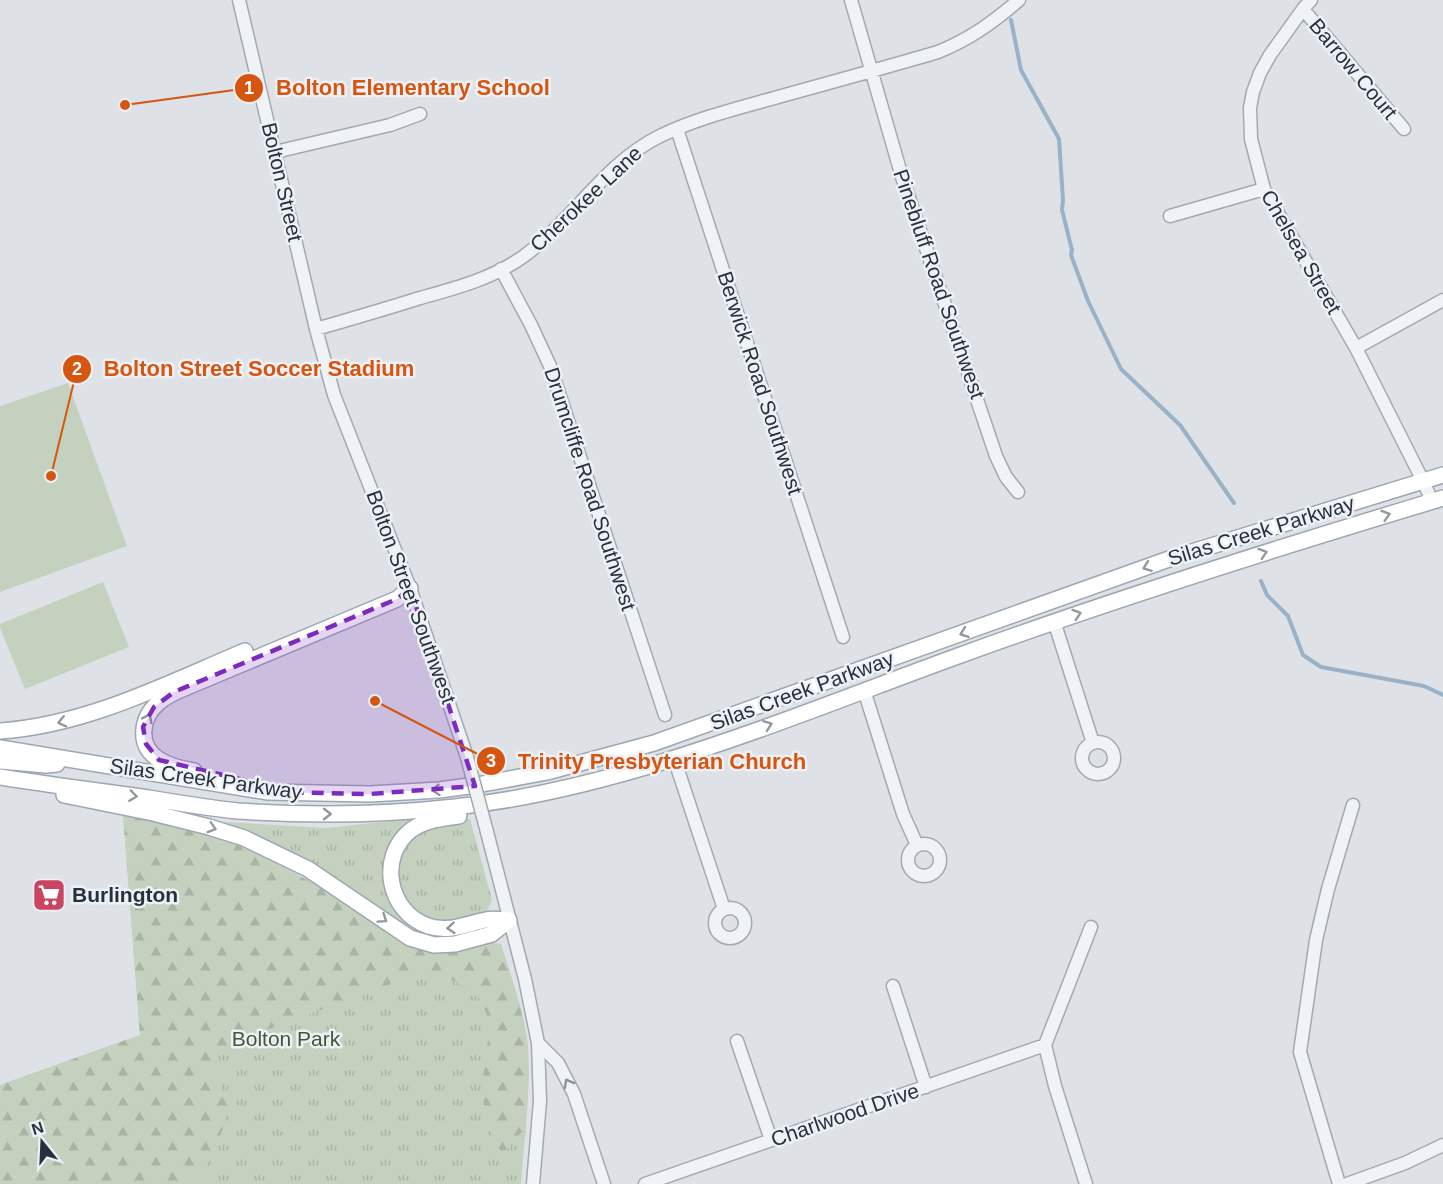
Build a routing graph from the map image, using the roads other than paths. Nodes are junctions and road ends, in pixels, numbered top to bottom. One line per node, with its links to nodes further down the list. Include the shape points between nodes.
1 (239, 0): 9 (street, Bolton Street)
2 (851, 0): 5 (street, Pinebluff Road Southwest)
3 (1019, 0): 5 (street, Cherokee Lane, via 963,42)
4 (1307, 4): 8 (street, Barrow Court); 10 (street, Chelsea Street, via 1270,55 1253,92 1251,139)
5 (870, 72): 7 (street, Cherokee Lane); 18 (street, Pinebluff Road Southwest, via 996,456)
6 (420, 114): 9 (street, via 390,125)
7 (677, 129): 12 (street, Cherokee Lane, via 628,157 539,244); 22 (street, Berwick Road Southwest)
8 (1404, 129)
9 (274, 152): 14 (street, Bolton Street)
10 (1264, 189): 11 (street); 15 (street, Chelsea Street)
11 (1170, 216)
12 (501, 269): 14 (street, Cherokee Lane, via 471,283); 24 (street, Drumcliffe Road Southwest, via 550,366)
13 (1443, 300): 15 (street)
14 (316, 329): 20 (street, Bolton Street Southwest, via 334,395)
15 (1356, 348): 17 (street, Chelsea Street)
16 (1443, 475): 17 (main road, Silas Creek Parkway)
17 (1423, 481): 19 (street, Chelsea Street); 34 (main road, Silas Creek Parkway, one-way to 34, via 1169,559 692,731 615,755 547,772 439,790 329,795)
18 (1018, 492)
19 (1437, 500): 21 (main road, Silas Creek Parkway, one-way to 19)
20 (410, 588): 25 (main road, one-way to 25, via 394,590 100,711 45,726); 34 (main road, one-way to 20, via 244,780 187,770 159,760 148,750 144,738 143,726 148,716 174,692 397,599); 38 (street, Bolton Street Southwest, bridge, via 467,757)
21 (1054, 621): 23 (main road, Silas Creek Parkway); 26 (street)
22 (843, 637)
23 (864, 690): 28 (main road, Silas Creek Parkway, one-way to 23); 36 (street, via 903,814)
24 (665, 715)
25 (0, 731)
26 (1093, 743)
27 (0, 748): 30 (main road, Silas Creek Parkway)
28 (674, 758): 33 (main road, Silas Creek Parkway); 37 (street)
29 (0, 761): 30 (main road, via 46,765)
30 (78, 761): 34 (main road, Silas Creek Parkway)
31 (0, 777): 32 (main road, Silas Creek Parkway)
32 (34, 782): 33 (main road, Silas Creek Parkway, one-way to 33, via 236,810 293,813 410,811); 38 (main road, one-way to 38, via 69,797 153,813 244,838 308,868 410,938 426,944 455,944 492,934)
33 (552, 791): 38 (main road, one-way to 33, via 488,919 450,930 430,927 411,918 399,904 392,886 396,849 405,835 420,824 509,808)
34 (268, 792)
35 (1353, 805): 51 (street, via 1321,920 1300,1052)
36 (917, 845)
37 (724, 909)
38 (509, 920): 42 (street, Bolton Street Southwest)
39 (1091, 927): 43 (street)
40 (893, 986): 44 (street)
41 (736, 1041): 45 (street)
42 (538, 1043): 47 (street, Bolton Street Southwest, via 540,1101); 48 (street, one-way to 42, via 574,1094 558,1063)
43 (1045, 1045): 44 (street, Charlwood Drive); 50 (street)
44 (926, 1087): 45 (street, Charlwood Drive)
45 (771, 1140): 49 (street, Charlwood Drive)
46 (1443, 1145): 52 (street)
47 (533, 1184)
48 (604, 1184)
49 (645, 1184)
50 (1086, 1184)
51 (1339, 1184)
52 (1347, 1184)

